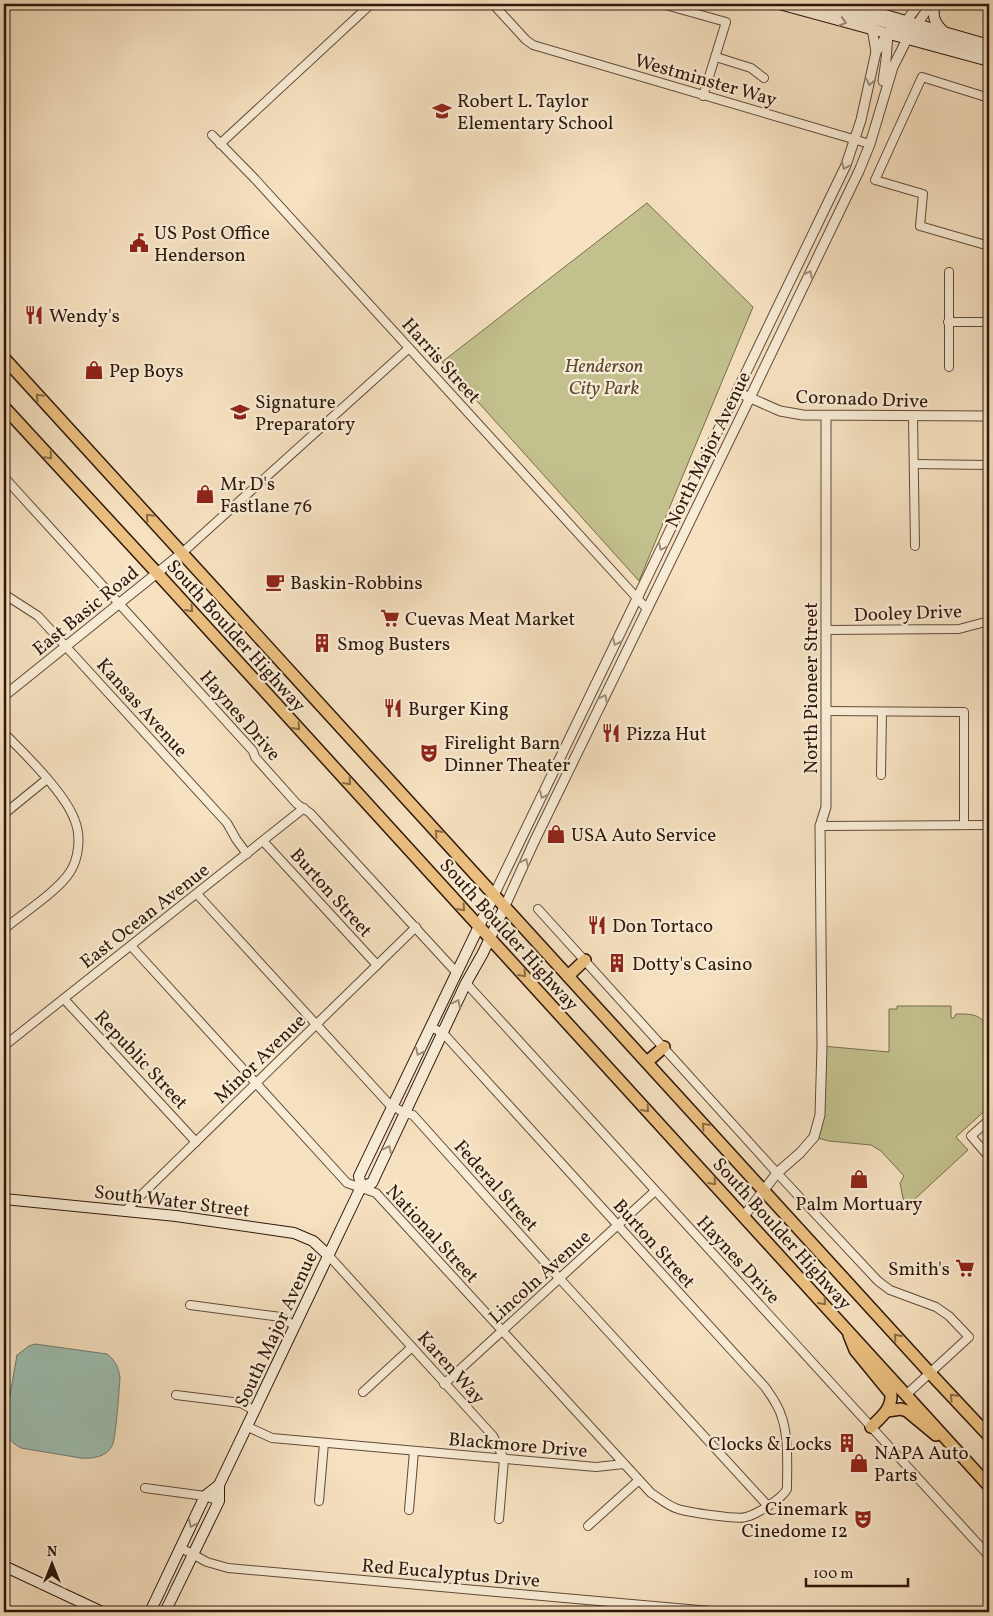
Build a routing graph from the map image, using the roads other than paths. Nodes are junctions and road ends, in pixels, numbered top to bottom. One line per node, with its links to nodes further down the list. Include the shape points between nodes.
1 (492, 4): 24 (street, Westminster Way, via 533,45)
2 (662, 4): 21 (street, via 726,22)
3 (779, 4): 14 (main road, one-way to 14)
4 (811, 4): 10 (main road)
5 (847, 4): 10 (main road)
6 (919, 4): 12 (street, North Major Avenue)
7 (931, 4): 13 (street, North Major Avenue)
8 (935, 4): 15 (main road, via 933,17)
9 (366, 6): 29 (street)
10 (869, 11): 11 (main road); 14 (street)
11 (881, 13): 12 (main road); 16 (street)
12 (903, 23): 13 (main road); 16 (street, North Major Avenue)
13 (918, 23): 15 (main road); 17 (street, North Major Avenue)
14 (874, 30): 16 (main road); 19 (street)
15 (943, 31): 18 (main road)
16 (888, 33): 17 (main road); 19 (street, North Major Avenue); 26 (street)
17 (909, 36): 20 (main road, via 929,35); 22 (main road); 26 (street, North Major Avenue, via 893,67)
18 (989, 45)
19 (876, 52): 28 (street, North Major Avenue, one-way to 28)
20 (989, 52)
21 (716, 57): 23 (street, via 751,68); 24 (street)
22 (989, 61)
23 (764, 78)
24 (703, 96): 28 (street, Westminster Way)
25 (989, 98): 31 (street, via 922,77 875,180 923,194 920,226)
26 (879, 108): 30 (street, North Major Avenue)
27 (212, 136): 29 (street, Harris Street)
28 (855, 139): 30 (street, Westminster Way); 33 (street, North Major Avenue, one-way to 33, via 846,165)
29 (220, 144): 37 (street, Harris Street)
30 (870, 144): 34 (street, North Major Avenue, one-way to 30)
31 (989, 246)
32 (949, 272): 35 (street)
33 (774, 313): 34 (street); 40 (street, North Major Avenue)
34 (786, 321): 41 (street, North Major Avenue)
35 (948, 322): 36 (street); 39 (street)
36 (989, 322)
37 (409, 348): 54 (street, East Basic Road); 57 (street, Harris Street)
38 (4, 358): 54 (main road, South Boulder Highway, one-way to 38)
39 (949, 367)
40 (737, 392): 41 (street, Coronado Drive); 49 (street, North Major Avenue)
41 (750, 398): 43 (street, Coronado Drive, via 780,411); 50 (street, North Major Avenue)
42 (4, 408): 55 (main road, South Boulder Highway, one-way to 55)
43 (826, 416): 45 (street, Coronado Drive); 61 (street, North Pioneer Street)
44 (989, 416): 45 (street, Coronado Drive)
45 (913, 417): 46 (street)
46 (914, 464): 47 (street); 53 (street)
47 (989, 465)
48 (4, 477): 58 (street, Haynes Drive)
49 (674, 522): 50 (street); 51 (street, North Major Avenue)
50 (687, 528): 52 (street, North Major Avenue)
51 (669, 532): 52 (street); 57 (street, North Major Avenue, one-way to 57)
52 (682, 538): 59 (street, North Major Avenue)
53 (915, 546)
54 (182, 552): 55 (street, East Basic Road); 81 (main road, South Boulder Highway, one-way to 54)
55 (157, 573): 58 (street, East Basic Road); 85 (main road, South Boulder Highway, one-way to 85)
56 (4, 594): 62 (street, Kansas Avenue, via 38,616)
57 (637, 598): 59 (street, Harris Street); 63 (street, North Major Avenue, one-way to 63)
58 (120, 604): 62 (street, East Basic Road); 73 (street, Haynes Drive, via 253,751 254,757)
59 (648, 609): 64 (street, North Major Avenue)
60 (989, 621): 61 (street, Dooley Drive, via 959,629)
61 (826, 630): 66 (street, North Pioneer Street)
62 (66, 646): 65 (street, East Basic Road); 79 (street, Kansas Avenue, via 228,823)
63 (607, 661): 64 (street); 69 (street, North Major Avenue)
64 (619, 667): 70 (street, North Major Avenue, one-way to 64)
65 (4, 696)
66 (826, 711): 67 (street); 77 (street, North Pioneer Street, via 826,807)
67 (882, 712): 71 (street); 75 (street, via 964,712)
68 (4, 732): 72 (street)
69 (571, 735): 70 (street); 81 (street, North Major Avenue, one-way to 81)
70 (583, 742): 82 (street, North Major Avenue, one-way to 70)
71 (882, 775)
72 (47, 779): 74 (street); 86 (street, via 66,802 75,820 78,850 74,865 58,886)
73 (304, 808): 78 (street, East Ocean Avenue); 84 (street, Haynes Drive)
74 (4, 814)
75 (964, 825): 76 (street); 77 (street)
76 (989, 825)
77 (820, 826): 107 (street, North Pioneer Street, via 820,1115 814,1137)
78 (263, 841): 79 (street, East Ocean Avenue); 90 (street, Burton Street)
79 (247, 854): 80 (street, East Ocean Avenue)
80 (197, 894): 88 (street, East Ocean Avenue); 95 (street, Federal Street)
81 (494, 895): 82 (main road, South Boulder Highway); 85 (main road, South Major Avenue)
82 (505, 906): 87 (main road, South Major Avenue); 92 (main road, South Boulder Highway)
83 (538, 909): 89 (street)
84 (416, 927): 90 (street, Minor Avenue); 91 (street, Haynes Drive)
85 (480, 927): 87 (main road, South Boulder Highway); 91 (main road, South Major Avenue)
86 (4, 929)
87 (490, 938): 93 (main road, South Major Avenue); 113 (main road, South Boulder Highway, one-way to 113)
88 (131, 946): 94 (street, East Ocean Avenue); 101 (street, National Street)
89 (585, 960): 92 (main road); 99 (street)
90 (377, 965): 95 (street, Minor Avenue)
91 (456, 972): 96 (main road, South Major Avenue)
92 (568, 976): 100 (main road, South Boulder Highway)
93 (466, 983): 97 (main road, South Major Avenue, one-way to 93); 110 (street, Haynes Drive)
94 (64, 999): 98 (street, East Ocean Avenue); 105 (street, Republic Street)
95 (316, 1024): 101 (street, Minor Avenue); 102 (street, Federal Street)
96 (430, 1027): 97 (street, Burton Street); 102 (main road, South Major Avenue, one-way to 102)
97 (443, 1033): 103 (main road, South Major Avenue); 114 (street, Burton Street)
98 (4, 1046)
99 (664, 1048): 100 (main road); 107 (street)
100 (647, 1062): 109 (main road, South Boulder Highway, one-way to 100)
101 (256, 1083): 105 (street, Minor Avenue); 108 (street, National Street, via 347,1183)
102 (393, 1106): 103 (street, Federal Street); 108 (main road, South Major Avenue, via 359,1176)
103 (405, 1113): 108 (main road, South Major Avenue, one-way to 103, via 372,1182); 116 (street, Federal Street, via 413,1115)
104 (989, 1120): 106 (street, via 971,1136)
105 (196, 1142): 112 (street, Minor Avenue)
106 (989, 1157)
107 (777, 1173): 109 (street, North Pioneer Street); 122 (street, via 878,1281 890,1290 936,1307 968,1337)
108 (361, 1187): 115 (main road, South Major Avenue); 120 (street, National Street, via 376,1193)
109 (764, 1191): 113 (street, North Pioneer Street); 122 (main road, South Boulder Highway, one-way to 109)
110 (655, 1192): 114 (street, Lincoln Avenue); 130 (street, Haynes Drive)
111 (4, 1199): 112 (main road, South Water Street)
112 (125, 1211): 115 (main road, South Water Street, via 294,1233 313,1241)
113 (744, 1216): 119 (main road, South Boulder Highway, one-way to 119)
114 (618, 1226): 116 (street, Lincoln Avenue); 144 (street, Burton Street, via 777,1404 787,1442 787,1489)
115 (329, 1256): 118 (main road, South Major Avenue); 121 (street, Karen Way)
116 (560, 1279): 120 (street, Lincoln Avenue); 144 (street, Federal Street)
117 (190, 1305): 118 (street, via 281,1317)
118 (295, 1326): 127 (main road, South Major Avenue)
119 (845, 1327): 125 (main road, South Boulder Highway); 128 (main road, via 855,1350 891,1394)
120 (502, 1331): 123 (street, Lincoln Avenue); 136 (street, National Street)
121 (412, 1347): 123 (street, Karen Way); 124 (street)
122 (930, 1373): 125 (street); 131 (main road, South Boulder Highway, one-way to 122)
123 (444, 1384): 135 (street, Karen Way, via 493,1436)
124 (363, 1392)
125 (907, 1394): 134 (main road, South Boulder Highway)
126 (176, 1395): 127 (street, via 241,1403)
127 (255, 1411): 129 (main road, South Major Avenue)
128 (887, 1411): 130 (main road); 134 (main road, via 907,1411)
129 (248, 1427): 132 (street, Blackmore Drive, via 272,1438); 138 (main road, South Major Avenue)
130 (871, 1427): 150 (street, Haynes Drive)
131 (989, 1436)
132 (324, 1443): 133 (street, Blackmore Drive); 143 (street)
133 (414, 1451): 135 (street, Blackmore Drive); 145 (street)
134 (961, 1454): 139 (main road, South Boulder Highway)
135 (504, 1459): 136 (street, Blackmore Drive, via 596,1467); 146 (street)
136 (624, 1464): 137 (street)
137 (639, 1480): 144 (street, via 651,1493 676,1509 697,1514 746,1518); 147 (street)
138 (219, 1485): 141 (main road, South Major Avenue); 142 (main road, South Major Avenue)
139 (989, 1486)
140 (145, 1488): 141 (street)
141 (206, 1496): 142 (street); 148 (main road, South Major Avenue, one-way to 148)
142 (219, 1501): 149 (main road, South Major Avenue)
143 (319, 1501)
144 (768, 1506)
145 (409, 1510)
146 (499, 1519)
147 (588, 1526)
148 (181, 1548): 149 (street, Red Eucalyptus Drive); 154 (main road, South Major Avenue)
149 (194, 1555): 152 (street, Red Eucalyptus Drive, via 228,1568); 155 (main road, South Major Avenue)
150 (989, 1556)
151 (4, 1566): 153 (main road)
152 (642, 1609): 158 (street, Red Eucalyptus Drive)
153 (102, 1612)
154 (150, 1612)
155 (165, 1612)
156 (204, 1612): 157 (street)
157 (225, 1612)
158 (722, 1612)

